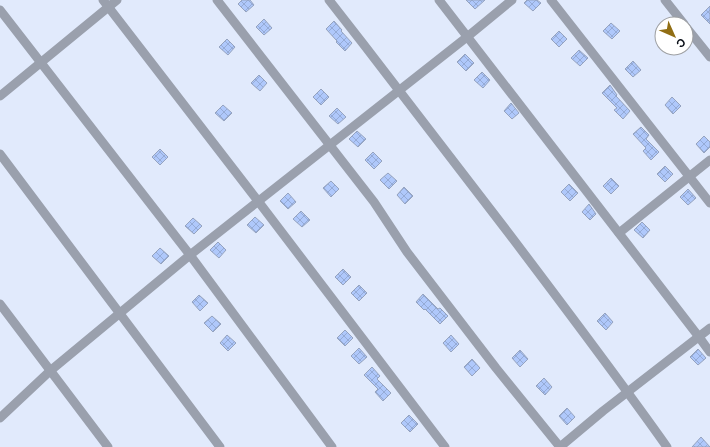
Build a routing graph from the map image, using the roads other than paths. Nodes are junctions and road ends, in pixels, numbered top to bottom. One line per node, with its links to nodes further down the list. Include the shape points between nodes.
1 (117, 0): 8 (street)
2 (217, 0): 17 (street)
3 (329, 0): 15 (street)
4 (439, 0): 11 (street)
5 (512, 0): 11 (street)
6 (552, 0): 20 (street)
7 (665, 0): 10 (street)
8 (106, 3): 14 (street); 21 (street)
9 (0, 10): 14 (street)
10 (678, 16)
11 (467, 37): 15 (street); 23 (street)
12 (694, 37): 13 (street)
13 (710, 57)
14 (41, 62): 16 (street); 24 (street)
15 (399, 90): 17 (street); 31 (street)
16 (0, 96)
17 (330, 144): 21 (street); 37 (street, via 472,338)
18 (0, 154): 26 (street)
19 (710, 160): 20 (street)
20 (690, 176): 22 (street); 23 (street)
21 (258, 201): 24 (street); 36 (street)
22 (710, 203)
23 (619, 233): 28 (street)
24 (190, 255): 26 (street); 35 (street)
25 (0, 304): 30 (street)
26 (119, 313): 30 (street); 34 (street)
27 (710, 328): 28 (street)
28 (699, 337): 29 (street); 31 (street)
29 (710, 352)
30 (50, 371): 32 (street); 33 (street)
31 (628, 392): 37 (street); 38 (street)
32 (0, 418)
33 (108, 447)
34 (220, 447)
35 (332, 447)
36 (445, 447)
37 (560, 447)
38 (666, 447)

